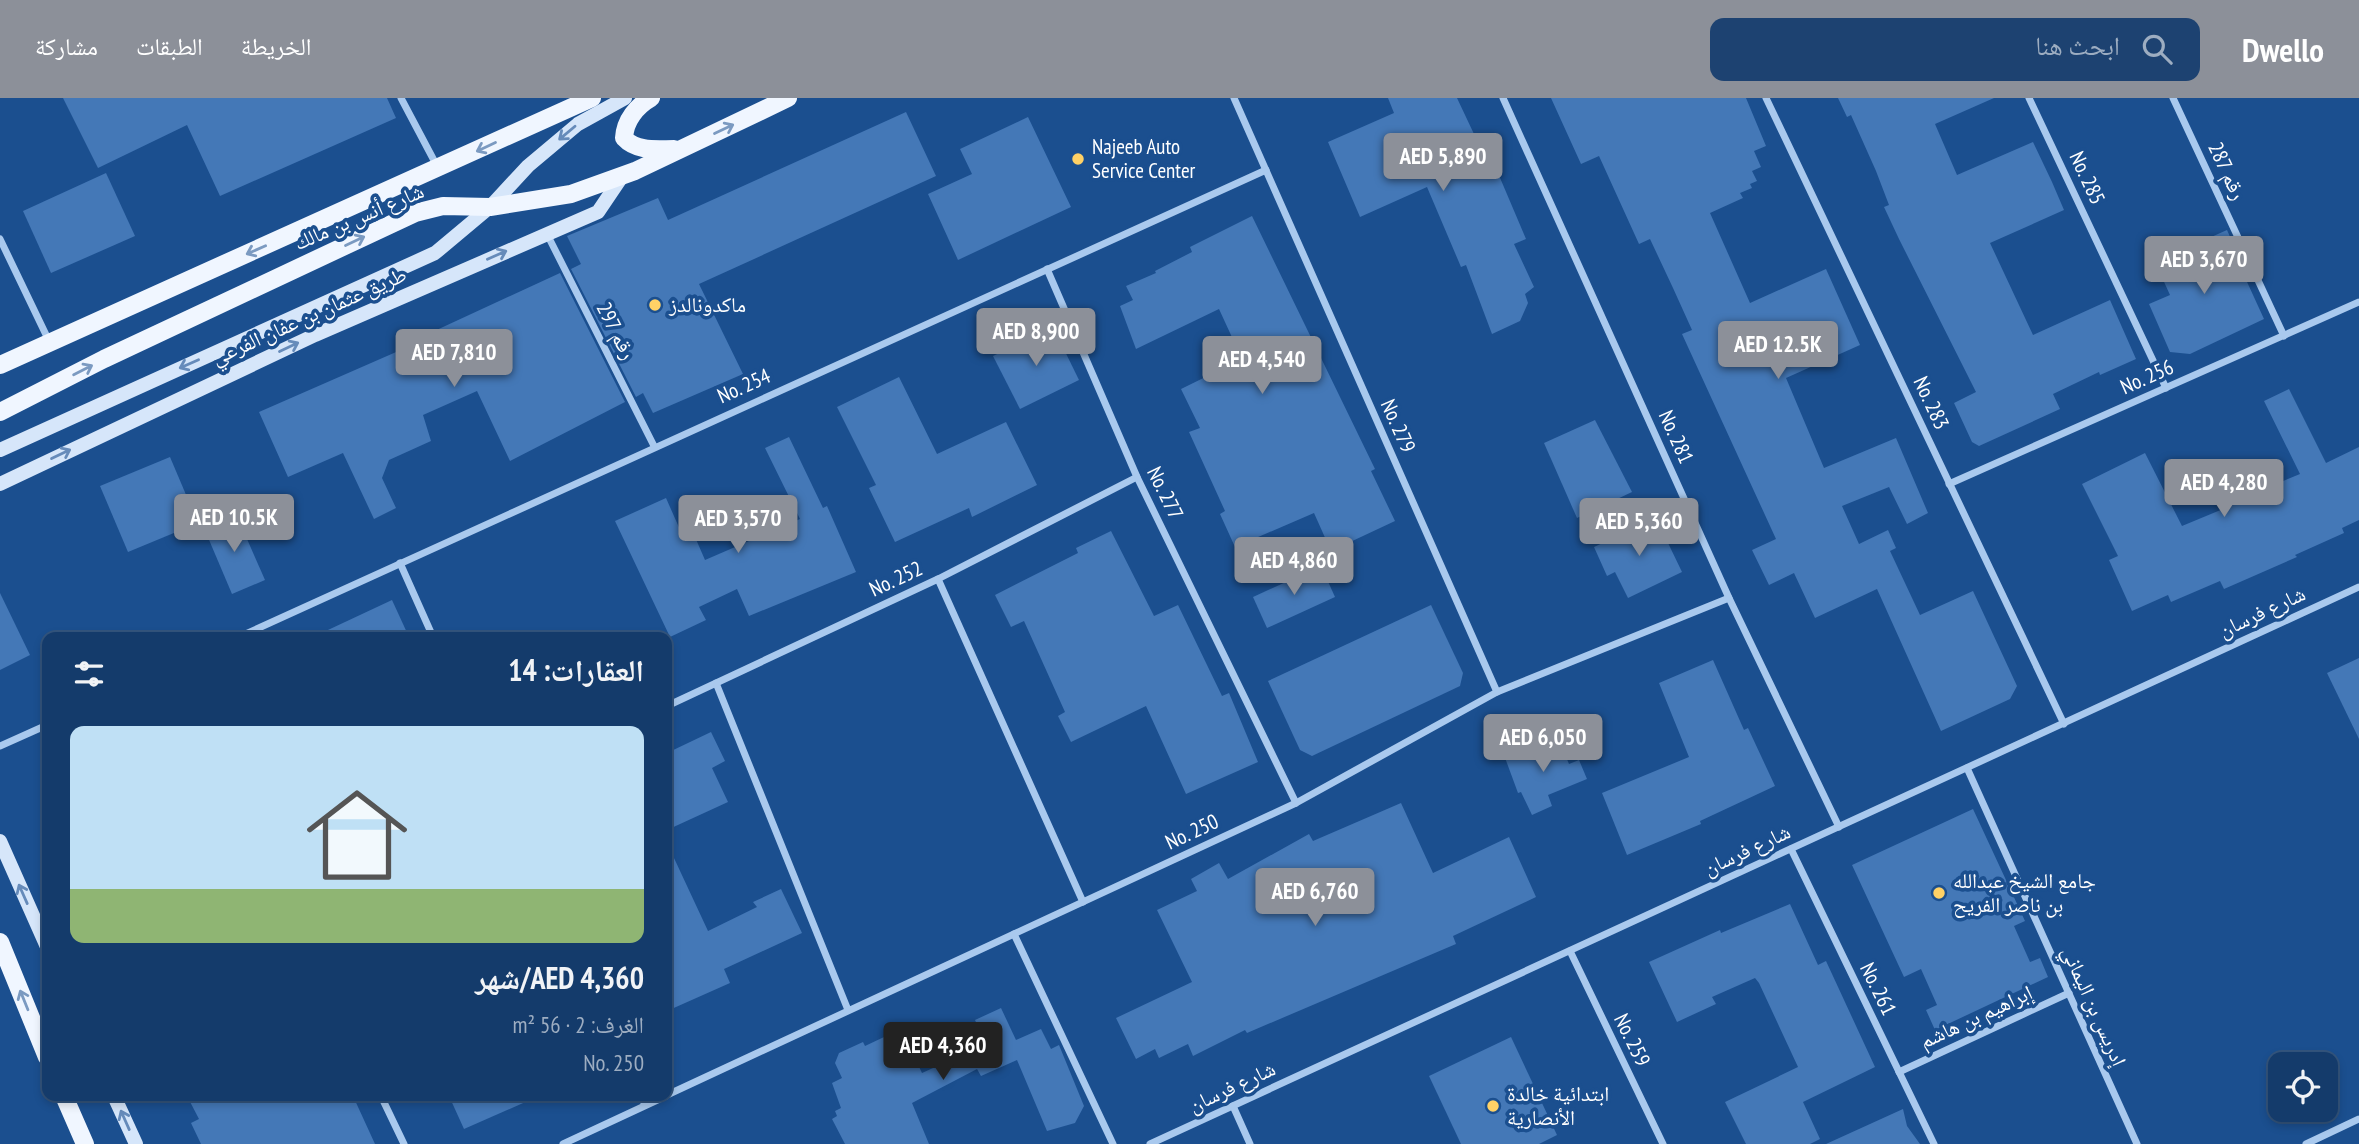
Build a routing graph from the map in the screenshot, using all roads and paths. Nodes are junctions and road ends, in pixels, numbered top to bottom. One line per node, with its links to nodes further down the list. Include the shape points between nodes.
1 (401, 98): 12 (street)
2 (592, 98): 12 (main road, شارع أنس بن مالك, one-way to 12)
3 (625, 98): 15 (main road, one-way to 15, via 578,124 528,166)
4 (651, 98): 11 (main road, via 638,105 624,138 642,148)
5 (788, 98): 11 (main road, شارع أنس بن مالك, one-way to 5)
6 (1234, 98): 13 (street, No. 279)
7 (1503, 98): 33 (street, No. 281)
8 (1766, 98): 29 (street, No. 283)
9 (2029, 98): 23 (street, No. 285)
10 (2173, 98): 20 (street, رقم 287)
11 (680, 149): 14 (main road, شارع أنس بن مالك)
12 (438, 169): 21 (main road, شارع أنس بن مالك, one-way to 21)
13 (1266, 170): 18 (street, No. 254); 37 (street, No. 279)
14 (623, 175): 15 (main road, شارع أنس بن مالك, via 571,194); 16 (main road, طريق عثمان بن عفان الفرعي, via 598,212)
15 (490, 207): 24 (main road, شارع أنس بن مالك, one-way to 15, via 415,214 443,206); 26 (main road, one-way to 26, via 435,253)
16 (547, 233): 25 (street, رقم 297); 28 (main road, طريق عثمان بن عفان الفرعي, one-way to 16, via 315,335)
17 (0, 239): 21 (street)
18 (1047, 269): 25 (street, No. 254); 27 (street, No. 277)
19 (2359, 302): 20 (street, No. 256)
20 (2284, 336): 23 (street, No. 256)
21 (49, 342): 22 (main road, شارع أنس بن مالك)
22 (0, 365)
23 (2166, 388): 29 (street, No. 256)
24 (0, 412)
25 (654, 446): 30 (street, No. 254)
26 (0, 450)
27 (1137, 477): 31 (street, No. 252); 43 (street, No. 277)
28 (0, 484)
29 (1950, 484): 39 (street, No. 283)
30 (400, 563): 34 (street, No. 254); 35 (street)
31 (937, 579): 36 (street, No. 252); 47 (street)
32 (2359, 587): 39 (street, شارع فرسان)
33 (1729, 598): 37 (street, No. 250); 44 (street, No. 281)
34 (250, 632)
35 (431, 632)
36 (716, 683): 38 (street, No. 252); 53 (street)
37 (1497, 692): 43 (street, No. 250)
38 (672, 704)
39 (2064, 723): 42 (street, شارع فرسان)
40 (42, 727): 41 (street)
41 (0, 746)
42 (1967, 768): 44 (street, شارع فرسان); 52 (street, إدريس بن اليماني)
43 (1296, 803): 47 (street, No. 250)
44 (1839, 827): 46 (street, شارع فرسان)
45 (0, 841): 49 (main road, one-way to 45)
46 (1791, 849): 51 (street, شارع فرسان); 55 (street, No. 261)
47 (1083, 902): 48 (street, No. 250)
48 (1014, 934): 53 (street, No. 250); 69 (street)
49 (42, 936)
50 (0, 942): 54 (main road, one-way to 50)
51 (1570, 951): 63 (street, شارع فرسان); 72 (street, No. 259)
52 (2069, 993): 55 (street, إبراهيم بن هاشم); 74 (street, إدريس بن اليماني)
53 (848, 1010): 56 (street, No. 250)
54 (42, 1045)
55 (1899, 1072): 73 (street, No. 261)
56 (672, 1092)
57 (66, 1101): 65 (main road)
58 (116, 1101): 66 (main road, one-way to 58)
59 (383, 1101): 67 (street)
60 (643, 1101): 62 (street)
61 (653, 1101): 62 (street, No. 250)
62 (645, 1105): 68 (street, No. 250)
63 (1233, 1106): 70 (street, شارع فرسان); 71 (street)
64 (2359, 1119): 75 (street)
65 (86, 1144)
66 (136, 1144)
67 (404, 1144)
68 (563, 1144)
69 (1113, 1144)
70 (1150, 1144)
71 (1250, 1144)
72 (1663, 1144)
73 (1934, 1144)
74 (2137, 1144)
75 (2306, 1144)

